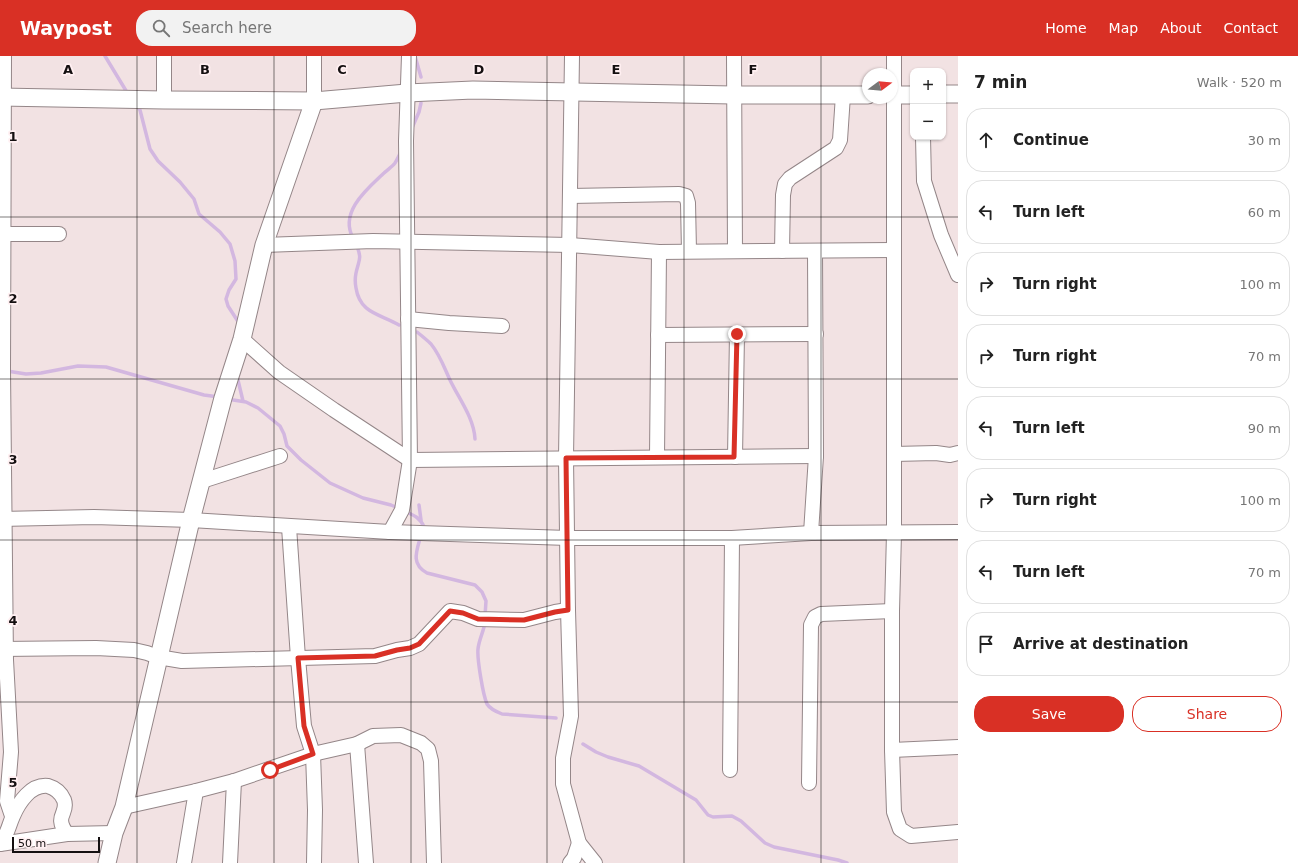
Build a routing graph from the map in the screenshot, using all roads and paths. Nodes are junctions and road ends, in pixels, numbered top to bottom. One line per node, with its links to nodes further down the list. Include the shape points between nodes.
1 (4, 56): 18 (street)
2 (164, 56): 19 (street)
3 (314, 56): 20 (street)
4 (409, 56): 9 (street)
5 (572, 56): 10 (street)
6 (734, 56): 14 (street)
7 (894, 56): 8 (street)
8 (894, 68)
9 (407, 93): 10 (street, via 473,90); 20 (street); 26 (street)
10 (571, 93): 14 (street); 23 (street)
11 (910, 94): 17 (street)
12 (946, 94): 13 (street)
13 (958, 94)
14 (733, 95): 15 (street); 31 (street)
15 (843, 95): 16 (street); 32 (street, via 840,140 836,148 790,178 786,184 783,195)
16 (862, 95)
17 (898, 95)
18 (2, 98): 19 (street); 24 (street)
19 (164, 100): 20 (street)
20 (314, 101): 28 (street)
21 (893, 104): 29 (street)
22 (923, 140): 35 (street, via 924,181 941,235)
23 (570, 196): 27 (street); 30 (street, via 686,196)
24 (2, 234): 25 (street); 51 (street)
25 (59, 234)
26 (407, 242): 27 (street); 28 (street, via 367,241); 36 (street)
27 (570, 245): 34 (street); 48 (street)
28 (264, 246): 41 (street)
29 (893, 250): 33 (street); 43 (street)
30 (689, 251): 31 (street); 34 (street)
31 (735, 251): 32 (street)
32 (782, 251): 33 (street)
33 (815, 251): 39 (street)
34 (660, 252): 40 (street)
35 (958, 275)
36 (408, 321): 37 (street); 49 (street)
37 (502, 326)
38 (737, 334): 39 (street); 40 (street); 47 (street)
39 (816, 334): 45 (street)
40 (658, 335): 46 (street)
41 (242, 339): 49 (street, via 279,372); 50 (street, via 223,398)
42 (958, 453): 43 (street)
43 (894, 454): 57 (street)
44 (280, 456): 50 (street)
45 (816, 456): 47 (street); 56 (street)
46 (657, 457): 47 (street); 48 (street)
47 (734, 457)
48 (566, 458): 49 (street); 58 (street)
49 (410, 460): 54 (street, via 402,510)
50 (202, 481): 52 (street)
51 (2, 519): 52 (street, via 94,517); 62 (street)
52 (191, 520): 53 (street); 63 (street)
53 (289, 527): 54 (street); 64 (street)
54 (390, 532): 58 (street)
55 (958, 532): 57 (street)
56 (811, 533): 57 (street); 59 (street)
57 (894, 533): 61 (street)
58 (568, 538): 59 (street); 60 (street)
59 (732, 538): 70 (street)
60 (568, 610): 64 (street, via 524,620 478,619 450,611 419,644 410,648 375,656); 80 (street, via 571,716 563,758 563,784)
61 (892, 611): 68 (street); 72 (street, via 821,614 815,617 811,625)
62 (3, 649): 63 (street, via 134,650); 65 (street, via 6,660)
63 (158, 658): 64 (street, via 182,661); 74 (street)
64 (298, 658): 69 (street, via 304,726)
65 (4, 704): 75 (street, via 11,752 7,801)
66 (357, 744): 69 (street); 85 (street); 86 (street, via 373,736 401,735 421,743 428,749 431,761)
67 (958, 747): 68 (street)
68 (892, 750): 76 (street, via 894,812 900,829 911,836)
69 (313, 754): 71 (street); 84 (street)
70 (730, 770)
71 (234, 781): 73 (street); 83 (street)
72 (809, 783)
73 (196, 791): 74 (street); 82 (street)
74 (124, 807): 77 (street)
75 (12, 816): 78 (street, via 26,794 35,788 52,787 64,800 60,819); 79 (street, via 8,832)
76 (958, 832)
77 (114, 833): 78 (street); 81 (street)
78 (67, 834): 79 (street)
79 (0, 844)
80 (579, 844): 87 (street); 88 (street)
81 (106, 863)
82 (184, 863)
83 (230, 863)
84 (314, 863)
85 (366, 863)
86 (434, 863)
87 (570, 863)
88 (595, 863)

